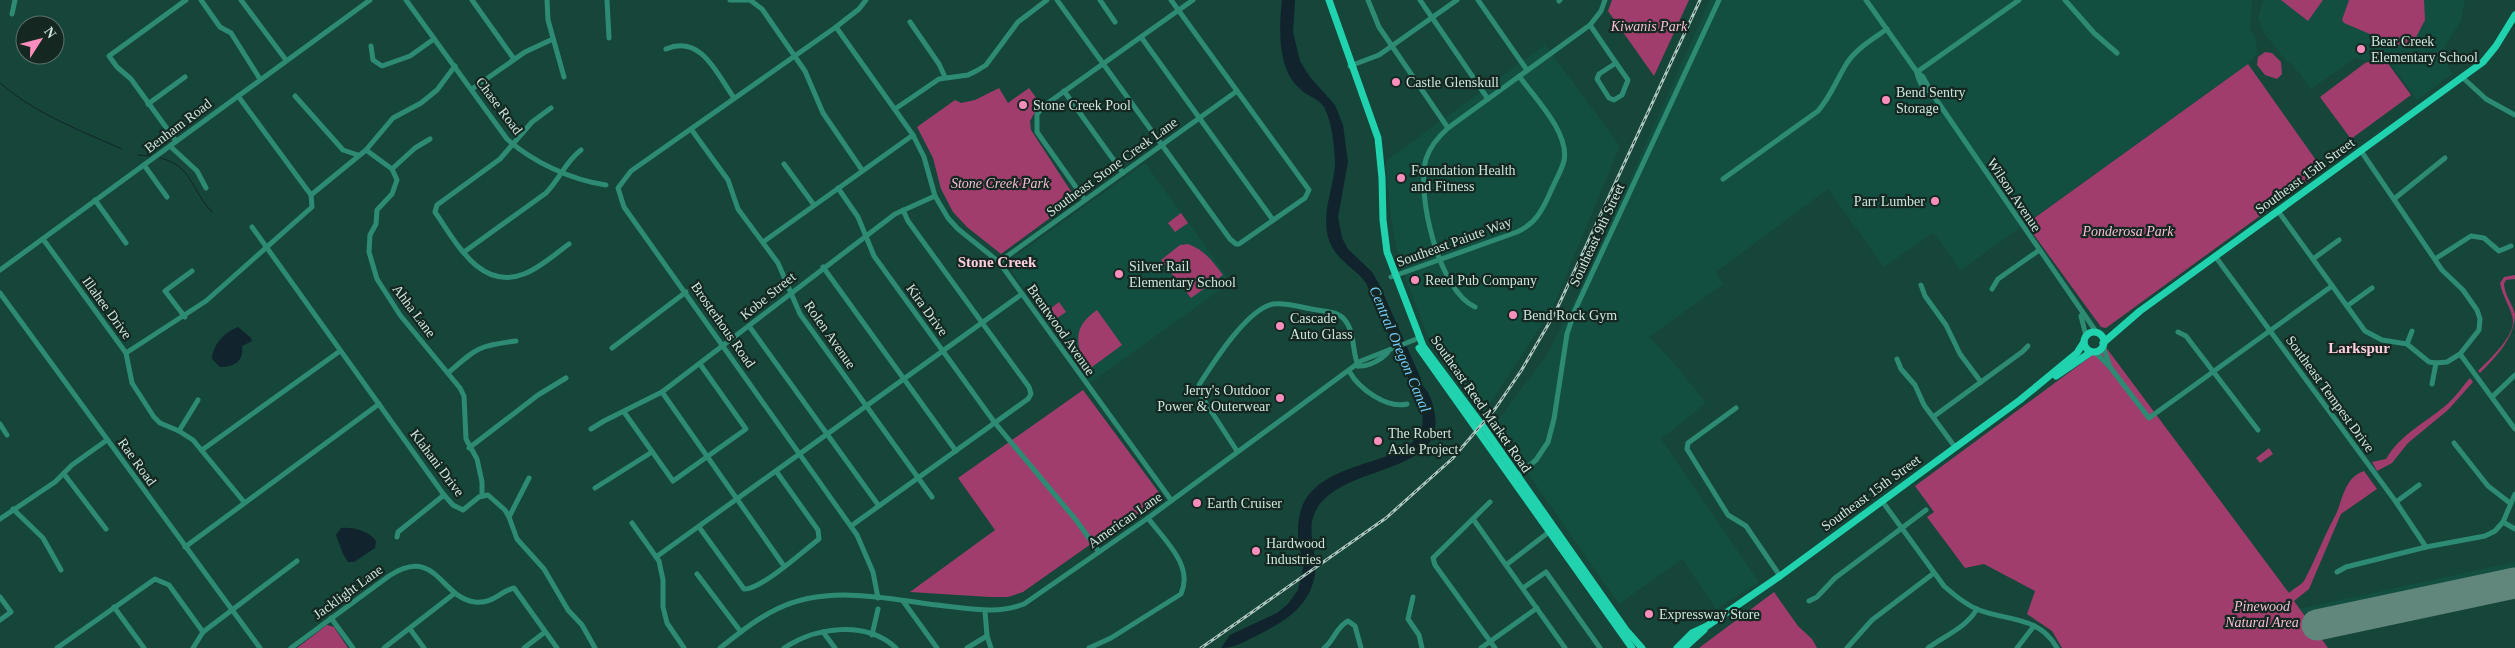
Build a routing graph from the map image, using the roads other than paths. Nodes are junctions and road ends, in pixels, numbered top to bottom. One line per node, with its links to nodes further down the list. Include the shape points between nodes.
1 (15, 0): 30 (street)
2 (186, 0): 71 (street, via 109,56 132,79)
3 (201, 0): 63 (street, via 220,27 231,33)
4 (241, 0): 49 (street)
5 (370, 0): 49 (street, Benham Road)
6 (406, 0): 41 (street, Chase Road)
7 (547, 0): 42 (street)
8 (606, 0): 40 (street)
9 (730, 0): 47 (street, via 750,0 762,9)
10 (866, 0): 36 (street, Brosterhous Road)
11 (1047, 0): 61 (street, via 1018,22 986,65 968,75)
12 (1057, 0): 50 (street)
13 (1100, 0): 34 (street)
14 (1171, 0): 29 (street)
15 (1193, 0): 29 (street)
16 (1325, 0): 55 (main road, Southeast Reed Market Road)
17 (1329, 0): 55 (main road, Southeast Reed Market Road)
18 (1368, 0): 44 (street)
19 (1420, 0): 32 (street)
20 (1457, 0): 32 (street)
21 (1478, 0): 56 (street)
22 (1605, 0): 35 (street)
23 (1720, 0): 206 (street, Southeast 9th Street, via 1575,310 1565,340 1548,442 1536,460)
24 (1866, 0): 37 (street, Wilson Avenue)
25 (2019, 0): 57 (street)
26 (2065, 0): 46 (street)
27 (475, 1): 48 (street)
28 (2515, 8): 38 (main road, Southeast 15th Street)
29 (1178, 10): 39 (street); 66 (street)
30 (12, 14)
31 (2515, 15): 38 (main road, Southeast 15th Street)
32 (1432, 18): 44 (street); 70 (street)
33 (910, 22): 61 (street)
34 (1116, 22)
35 (1590, 25): 51 (street); 56 (street)
36 (836, 27): 47 (street, Brosterhous Road); 73 (street, Brentwood Avenue)
37 (1886, 29): 57 (street, Wilson Avenue); 95 (street, via 1853,56 1828,100 1818,111)
38 (2501, 36): 62 (main road, Southeast 15th Street, via 2489,56)
39 (1141, 37): 50 (street); 75 (street)
40 (608, 38)
41 (434, 39): 43 (street, via 410,56 382,66 373,60); 53 (street, Chase Road)
42 (553, 40): 48 (street, via 539,44); 54 (street)
43 (371, 46)
44 (1391, 46): 55 (street); 76 (street)
45 (666, 50): 69 (street, via 689,45 702,53)
46 (2116, 53)
47 (795, 55): 69 (street, Brosterhous Road); 92 (street, via 823,113)
48 (514, 59): 64 (street)
49 (286, 60): 63 (street, Benham Road)
50 (1103, 63): 65 (street); 82 (street)
51 (1616, 63): 51 (street, via 1628,80 1622,94 1614,100 1609,98 1597,79 1599,74)
52 (567, 65): 54 (street)
53 (454, 66): 64 (street, Chase Road); 84 (street, via 437,90 393,118)
54 (561, 66): 60 (street)
55 (1351, 66): 128 (main road, Southeast Reed Market Road, via 1374,140 1379,228)
56 (1527, 70): 58 (street)
57 (1917, 72): 118 (street, Wilson Avenue)
58 (1519, 76): 70 (street); 121 (street, Southeast Paiute Way, via 1561,135 1564,162 1540,214 1526,228)
59 (185, 77): 71 (street)
60 (564, 77)
61 (945, 77): 73 (street)
62 (2462, 77): 74 (street, via 2486,99); 86 (main road, Southeast 15th Street)
63 (260, 79): 67 (street, Benham Road)
64 (472, 89): 81 (street, Chase Road)
65 (1064, 91): 94 (street); 104 (street, via 1036,114 1037,132)
66 (1238, 91): 75 (street, Southeast Stone Creek Lane); 108 (street, via 1309,194)
67 (238, 96): 80 (street, Benham Road); 99 (street)
68 (295, 96): 87 (street, via 343,150)
69 (734, 98): 77 (street, Brosterhous Road)
70 (1488, 99): 76 (street)
71 (148, 104): 80 (street)
72 (551, 108): 81 (street)
73 (895, 109): 78 (street, Brentwood Avenue)
74 (2515, 115)
75 (1199, 118): 82 (street, Southeast Stone Creek Lane); 108 (street)
76 (1448, 128): 121 (street, via 1438,136 1426,163 1426,213)
77 (690, 129): 114 (street, Rolen Avenue, via 728,180 738,209); 133 (street, Brosterhous Road, via 631,171 618,188 624,207)
78 (913, 135): 92 (street); 100 (street, Brentwood Avenue, via 924,157)
79 (430, 139): 91 (street)
80 (176, 141): 83 (street, Benham Road)
81 (512, 144): 93 (street, Chase Road); 119 (street, via 500,159 434,208)
82 (1162, 145): 94 (street, Southeast Stone Creek Lane); 108 (street, via 1236,244)
83 (170, 146): 90 (street, Benham Road); 97 (street, via 197,171)
84 (366, 150): 87 (street); 91 (street)
85 (581, 150): 93 (street, via 570,158)
86 (2361, 151): 102 (street); 107 (main road, Southeast 15th Street)
87 (358, 155): 99 (street)
88 (2445, 158): 102 (street)
89 (784, 164): 105 (street)
90 (144, 165): 101 (street); 103 (street, Benham Road)
91 (392, 169): 168 (street, Ahha Lane, via 396,186 376,210 376,224 369,242 372,266 391,303)
92 (862, 170): 98 (street)
93 (562, 172): 96 (street, Chase Road, via 587,182); 119 (street, via 546,192)
94 (1123, 173): 104 (street, Southeast Stone Creek Lane)
95 (1723, 179)
96 (606, 185)
97 (206, 188)
98 (838, 188): 105 (street); 110 (street, Kira Drive, via 858,217)
99 (311, 195): 117 (street, via 313,204 308,211)
100 (935, 196): 106 (street, Kobe Street); 124 (street, Brentwood Avenue, via 958,229)
101 (167, 197)
102 (2394, 199): 123 (street)
103 (96, 200): 111 (street, Benham Road); 113 (street)
104 (1085, 200): 124 (street, Southeast Stone Creek Lane)
105 (814, 205): 114 (street)
106 (902, 210): 110 (street, Kobe Street); 141 (street)
107 (2278, 211): 120 (main road, Southeast 15th Street); 122 (street)
108 (1273, 220)
109 (252, 227): 117 (street, Klahani Drive)
110 (865, 236): 125 (street, Kobe Street); 157 (street, Kira Drive, via 874,256)
111 (43, 239): 126 (street, Benham Road); 159 (street, Illahee Drive)
112 (2339, 240): 122 (street)
113 (126, 242)
114 (763, 242): 134 (street, Rolen Avenue, via 783,272)
115 (569, 244): 119 (street, via 532,270 514,277 485,273 476,268)
116 (2511, 246): 123 (street, via 2499,251 2484,238 2471,236)
117 (267, 247): 140 (street); 156 (street, Klahani Drive)
118 (2038, 251): 132 (street, via 1998,279); 139 (street, Wilson Avenue)
119 (464, 252)
120 (2215, 256): 143 (main road, Southeast 15th Street); 144 (street, Southeast Tempest Drive)
121 (1440, 258): 128 (street, Southeast Paiute Way); 138 (street, via 1454,287 1466,303)
122 (2313, 259): 130 (street)
123 (2435, 259): 160 (street, via 2479,314 2478,330)
124 (999, 262): 136 (street, Brentwood Avenue)
125 (823, 267): 134 (street, Kobe Street); 172 (street)
126 (0, 270)
127 (192, 271): 140 (street, via 165,291)
128 (1393, 276): 149 (main road, Southeast Reed Market Road)
129 (1921, 285): 173 (street, via 1960,354)
130 (2332, 286): 137 (street); 144 (street)
131 (2372, 288): 137 (street)
132 (1992, 289)
133 (686, 292): 153 (street, Brosterhous Road); 155 (street)
134 (790, 292): 142 (street, Kobe Street); 180 (street, Rolen Avenue, via 800,314)
135 (0, 293): 192 (street, Rae Road)
136 (1022, 294): 141 (street); 214 (street, Brentwood Avenue)
137 (2347, 306): 151 (street, via 2373,337)
138 (1475, 307)
139 (2080, 311): 147 (street, Wilson Avenue); 148 (street, Wilson Avenue)
140 (185, 317): 159 (street)
141 (982, 323): 157 (street); 184 (street, via 1031,394 1028,400)
142 (749, 326): 153 (street, Kobe Street); 190 (street)
143 (2116, 330): 147 (main road, Southeast 15th Street); 152 (main road, Southeast 15th Street)
144 (2269, 330): 167 (street); 218 (street, Southeast Tempest Drive)
145 (2412, 331): 151 (street)
146 (2178, 332): 167 (street, via 2186,336)
147 (2098, 334): 148 (main road, Southeast 15th Street); 152 (main road)
148 (2085, 339): 158 (main road, via 2086,348); 171 (main road, Southeast 15th Street, via 2077,353)
149 (1414, 340): 164 (street, American Lane, via 1388,352 1383,358); 206 (main road, Southeast Reed Market Road, via 1426,361)
150 (516, 341): 168 (street, via 484,345)
151 (2407, 344): 162 (street, via 2429,362)
152 (2103, 345): 158 (main road, Southeast 15th Street); 165 (street)
153 (724, 346): 163 (street, Kobe Street); 200 (street, Brosterhous Road)
154 (2028, 346): 173 (street)
155 (612, 348)
156 (340, 351): 178 (street, Klahani Drive); 196 (street)
157 (943, 351): 172 (street); 184 (street, Kira Drive)
158 (2093, 352): 165 (street); 171 (main road, Southeast 15th Street, via 2058,376)
159 (126, 353): 189 (street, Illahee Drive, via 132,383 154,417)
160 (2460, 354): 162 (street, via 2447,362); 176 (street)
161 (1897, 360): 183 (street)
162 (2436, 363): 174 (street)
163 (700, 364): 175 (street, Kobe Street); 201 (street, via 746,429)
164 (1358, 366): 166 (street, American Lane); 198 (street, via 1351,332 1343,317 1291,305 1266,307 1221,350 1199,385 1202,397)
165 (2110, 367): 167 (street, via 2148,418)
166 (1349, 371): 179 (street, via 1385,402 1397,406); 198 (street, American Lane)
167 (2213, 372): 188 (street)
168 (448, 373): 195 (street, Ahha Lane, via 464,396)
169 (2515, 375): 176 (street)
170 (566, 378): 195 (street, via 538,395)
171 (2049, 378): 194 (main road, Southeast 15th Street)
172 (904, 379): 180 (street); 197 (street)
173 (1981, 382): 183 (street)
174 (2432, 384)
175 (662, 392): 182 (street, Kobe Street); 201 (street)
176 (2492, 397): 186 (street)
177 (198, 400): 189 (street)
178 (379, 404): 210 (street, Klahani Drive); 216 (street)
179 (1407, 404)
180 (866, 406): 190 (street); 205 (street, Rolen Avenue)
181 (1736, 408): 247 (street, via 1688,443 1687,449 1728,515 1746,526)
182 (624, 412): 187 (street, Kobe Street); 199 (street)
183 (1933, 417): 194 (street)
184 (995, 423): 197 (street); 238 (street, Kira Drive)
185 (0, 424): 191 (street)
186 (2515, 428)
187 (591, 429)
188 (2258, 430)
189 (179, 431): 196 (street, Illahee Drive)
190 (828, 434): 200 (street); 220 (street)
191 (7, 435)
192 (107, 440): 203 (street); 236 (street, Rae Road)
193 (2454, 443): 219 (street, via 2497,496)
194 (1955, 447): 215 (main road, Southeast 15th Street)
195 (469, 448): 211 (street, Ahha Lane, via 480,469)
196 (202, 450): 216 (street, Illahee Drive)
197 (956, 451): 205 (street)
198 (1237, 451): 214 (street, American Lane)
199 (652, 452): 201 (street, via 673,481); 208 (street)
200 (800, 454): 202 (street); 229 (street, Brosterhous Road)
201 (707, 456): 213 (street)
202 (776, 471): 213 (street); 242 (street, via 819,535 819,540)
203 (64, 474): 221 (street); 231 (street)
204 (529, 478): 223 (street)
205 (918, 478): 212 (street, Rolen Avenue); 220 (street)
206 (1514, 478): 234 (main road, Southeast Reed Market Road); 301 (main road, Southeast Reed Market Road)
207 (2419, 485): 218 (street)
208 (595, 488)
209 (2515, 494): 219 (street)
210 (444, 495): 211 (street, Klahani Drive, via 463,510); 235 (street, via 398,532)
211 (482, 495): 223 (street, Klahani Drive, via 492,497)
212 (932, 497)
213 (737, 498): 230 (street); 242 (street)
214 (1171, 500): 224 (street, American Lane)
215 (1882, 501): 232 (street); 247 (main road, Southeast 15th Street)
216 (244, 502): 236 (street)
217 (1490, 502): 226 (street)
218 (2396, 502): 237 (street, Southeast Tempest Drive)
219 (2510, 503): 227 (street)
220 (879, 506): 229 (street)
221 (13, 509): 225 (street); 243 (street, via 43,538)
222 (1926, 510): 232 (street)
223 (509, 517): 283 (street, Klahani Drive, via 517,539 544,569)
224 (1148, 518): 238 (street, American Lane); 292 (street, via 1186,573 1181,594)
225 (0, 519)
226 (1473, 519): 241 (street); 272 (street, via 1433,558)
227 (2503, 522): 233 (street); 237 (street, via 2485,536)
228 (632, 523): 239 (street)
229 (851, 526): 252 (street, Brosterhous Road, via 868,559)
230 (699, 527): 239 (street); 242 (street, via 744,589 752,588)
231 (106, 529)
232 (1902, 529): 245 (street); 254 (street)
233 (2515, 529)
234 (1549, 532): 241 (street); 300 (main road, Southeast Reed Market Road)
235 (398, 537)
236 (185, 547): 259 (street, Rae Road)
237 (2426, 547): 244 (street)
238 (1099, 552): 260 (street, American Lane, via 1024,604 1008,610)
239 (656, 557): 284 (street, via 663,580 663,607 667,623)
240 (297, 561): 259 (street)
241 (1506, 564): 248 (street)
242 (784, 566)
243 (61, 570)
244 (2337, 572)
245 (1934, 573): 258 (street, via 1957,597); 304 (street, via 1872,620)
246 (697, 574): 268 (street)
247 (1780, 576): 263 (main road, Southeast 15th Street)
248 (1523, 588): 256 (street); 299 (street, via 1546,572)
249 (455, 593): 261 (street, Jacklight Lane, via 429,570 406,567 388,576); 265 (street); 267 (street, Jacklight Lane, via 473,602 482,602 514,588)
250 (0, 597): 262 (street, via 10,612)
251 (1413, 597): 295 (street, via 1408,619 1419,635)
252 (878, 598): 253 (street, American Lane); 268 (street, via 838,595 809,598 777,609)
253 (904, 601): 260 (street, American Lane); 289 (street)
254 (1809, 602)
255 (114, 607): 266 (street, via 151,581 160,580 169,585); 274 (street); 275 (street)
256 (1537, 608): 272 (street); 298 (street)
257 (878, 609): 270 (street)
258 (1977, 609): 264 (street, via 2019,618); 305 (street, via 1962,628)
259 (231, 611): 266 (street); 273 (street, Rae Road)
260 (986, 611): 271 (street)
261 (331, 618): 277 (street, Jacklight Lane); 278 (street)
262 (0, 620)
263 (1707, 626): 302 (main road, Southeast 15th Street, via 1692,633); 303 (main road, Southeast 15th Street)
264 (2034, 626): 306 (street); 307 (street, via 2046,634)
265 (410, 629): 279 (street); 280 (street)
266 (203, 632): 276 (street)
267 (546, 632): 281 (street); 282 (street, Jacklight Lane)
268 (741, 632): 285 (street)
269 (823, 632): 270 (street, via 855,630); 286 (street); 287 (street)
270 (872, 635): 288 (street)
271 (987, 636): 290 (street); 291 (street)
272 (1490, 641): 296 (street); 297 (street)
273 (258, 646)
274 (57, 648)
275 (144, 648)
276 (193, 648)
277 (291, 648)
278 (353, 648)
279 (384, 648)
280 (424, 648)
281 (524, 648)
282 (557, 648)
283 (595, 648)
284 (684, 648)
285 (720, 648)
286 (784, 648)
287 (835, 648)
288 (896, 648)
289 (937, 648)
290 (967, 648)
291 (991, 648)
292 (1090, 648)
293 (1324, 648): 294 (street, via 1348,621 1355,626)
294 (1361, 648)
295 (1422, 648)
296 (1481, 648)
297 (1495, 648)
298 (1565, 648)
299 (1600, 648)
300 (1632, 648)
301 (1642, 648)
302 (1676, 648)
303 (1684, 648)
304 (1847, 648)
305 (1928, 648)
306 (2018, 648)
307 (2057, 648)

